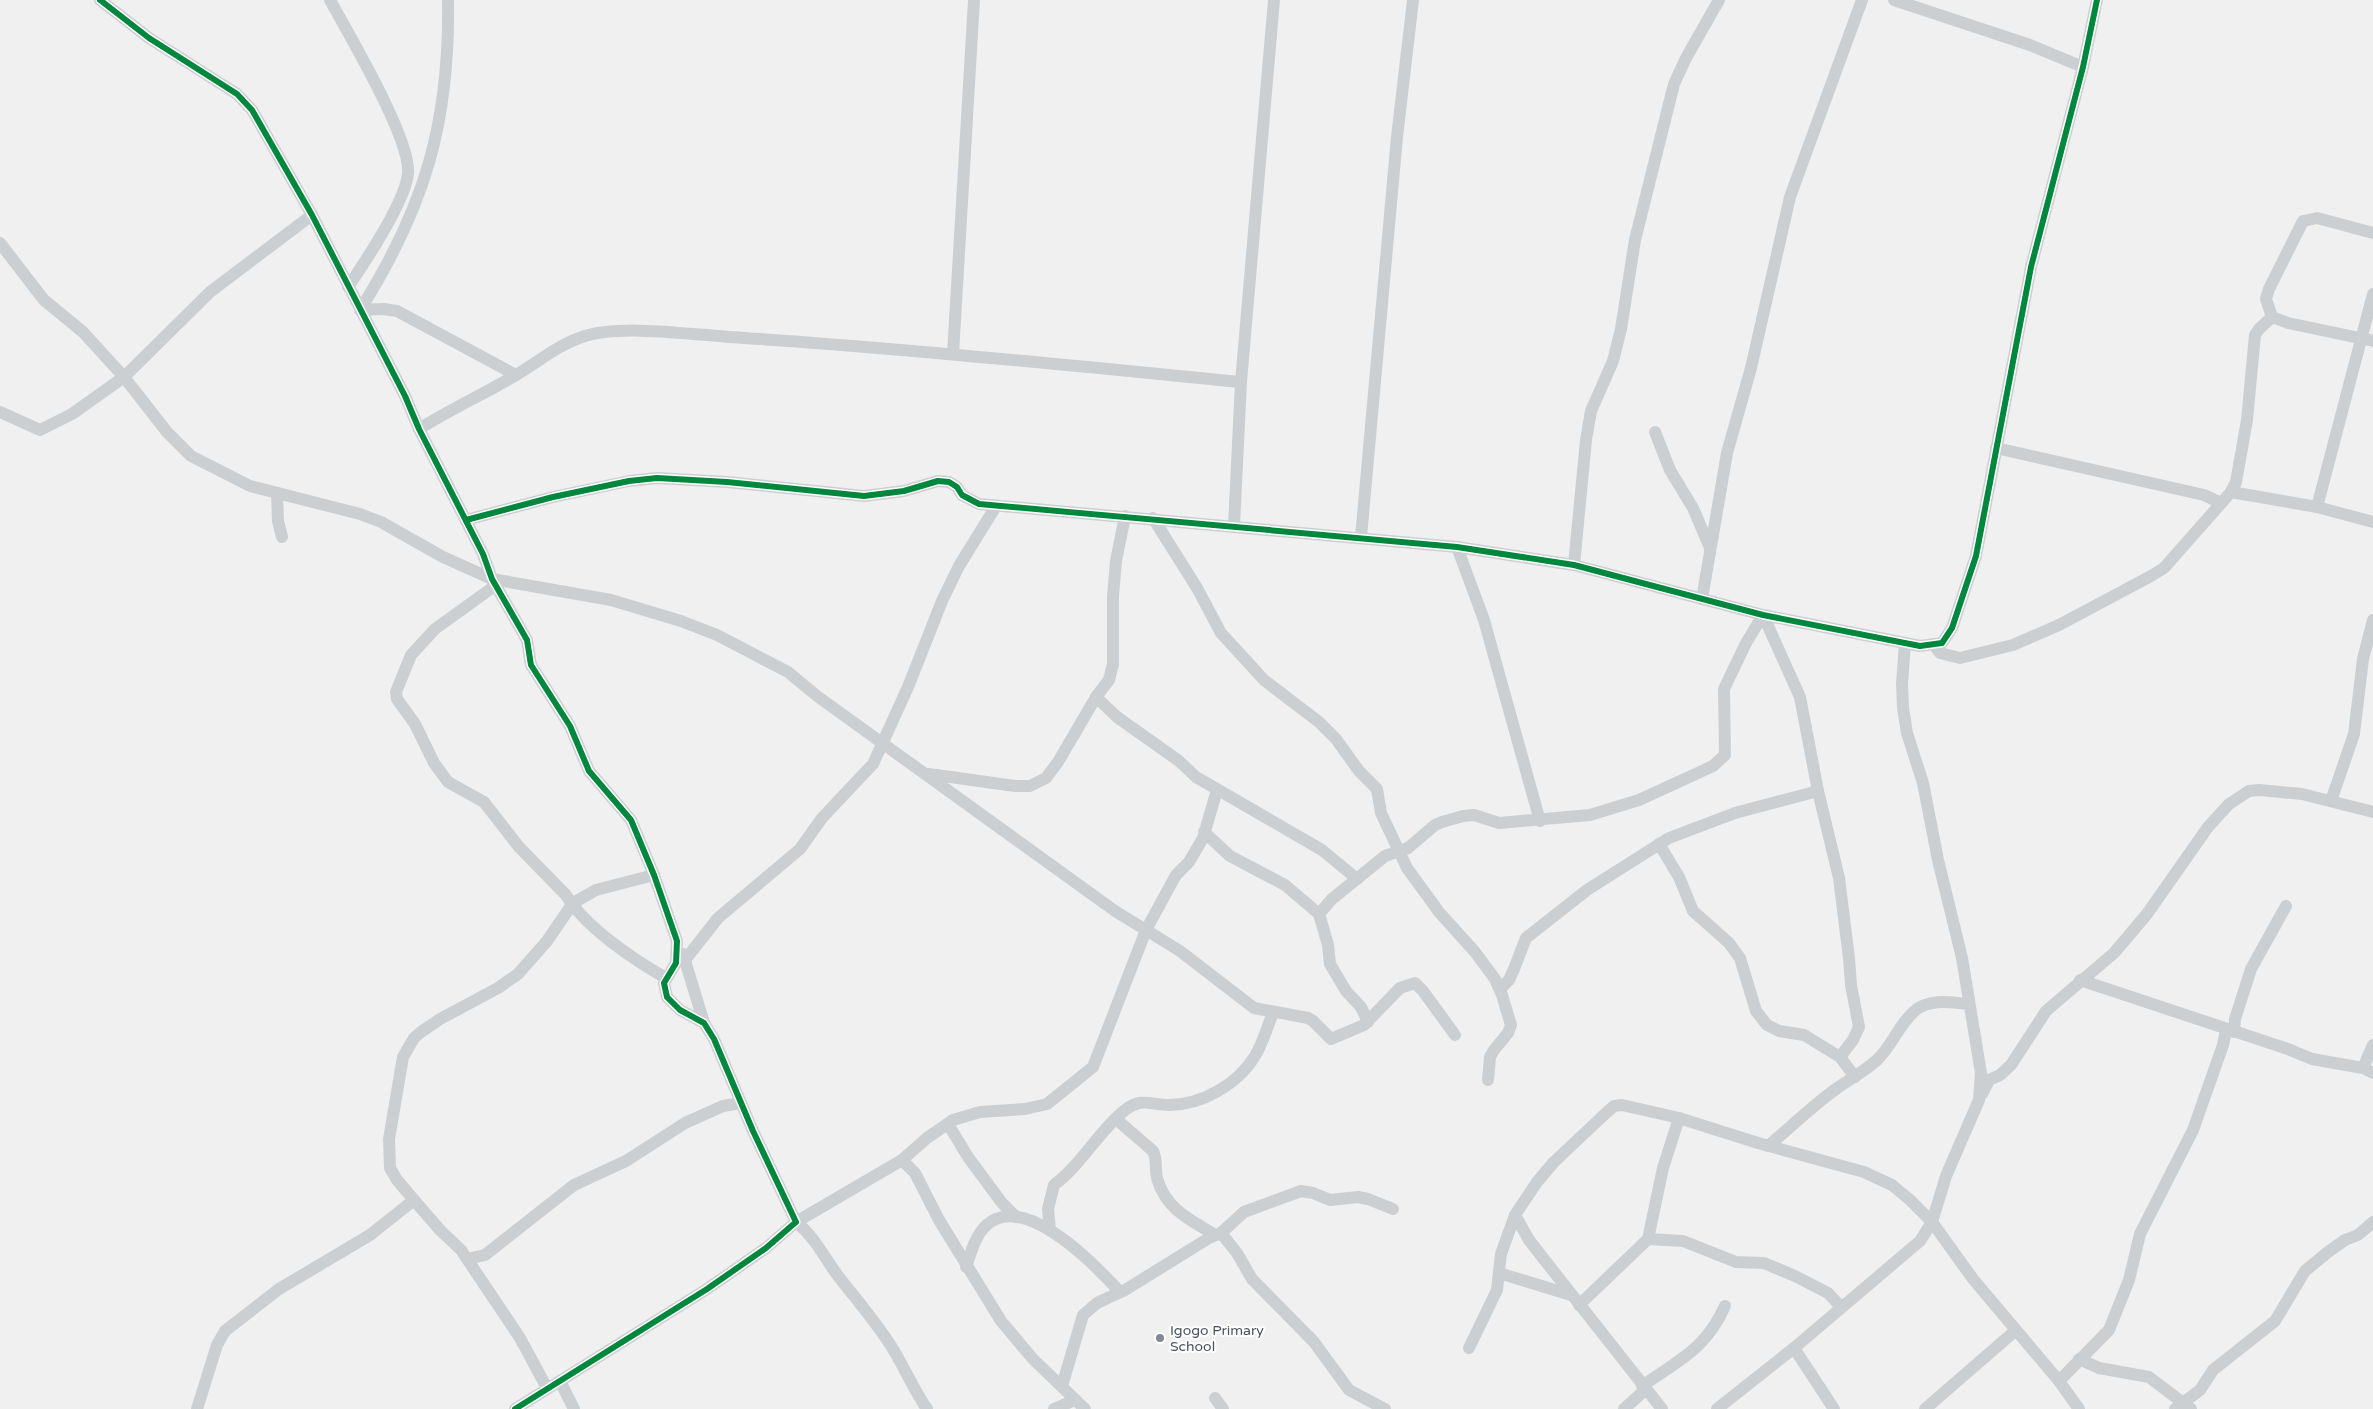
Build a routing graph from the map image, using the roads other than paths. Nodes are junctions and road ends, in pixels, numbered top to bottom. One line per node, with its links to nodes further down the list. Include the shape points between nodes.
1 (100, 0): 12 (street, via 149,38 237,94 252,110)
2 (330, 0): 15 (street, via 392,120 408,161 408,175 391,216)
3 (448, 0): 17 (street, via 449,36 443,99 439,129 425,181 397,245)
4 (974, 0): 20 (street)
5 (1274, 0): 23 (street)
6 (1413, 0): 39 (street, via 1397,137)
7 (1720, 0): 42 (street, via 1674,84 1636,240 1613,361 1591,411)
8 (1862, 0): 41 (street, via 1790,197 1751,368 1727,453)
9 (1894, 0): 11 (street, via 2030,45)
10 (2097, 0): 11 (street)
11 (2083, 67): 27 (street, via 2031,266)
12 (312, 215): 15 (street); 22 (street, via 210,292)
13 (2373, 233): 18 (street, via 2318,218 2303,221 2269,289 2266,299)
14 (0, 244): 22 (street, via 44,300 83,332)
15 (348, 287): 17 (street)
16 (2373, 294): 19 (street)
17 (360, 310): 21 (street, via 397,311); 25 (street)
18 (2272, 317): 19 (street); 28 (street, via 2255,336 2247,420 2236,482)
19 (2367, 340): 32 (street)
20 (953, 354): 21 (street, via 610,331 583,336 550,352); 23 (street)
21 (516, 375): 25 (street)
22 (124, 377): 24 (street, via 47,428 34,429); 29 (street, via 167,432 191,456 250,486)
23 (1241, 382): 37 (street)
24 (0, 412)
25 (419, 429): 35 (street)
26 (1655, 432): 41 (street, via 1670,470 1693,508)
27 (1996, 448): 30 (street, via 2204,495); 48 (street, via 1976,556 1965,594 1952,628 1942,643)
28 (2231, 492): 30 (street); 32 (street)
29 (277, 493): 38 (street); 43 (street, via 381,522)
30 (2221, 503): 48 (street, via 2164,568 2050,630 2013,645 1960,658 1940,653)
31 (996, 506): 33 (street); 35 (street, via 971,501 949,482 938,481 904,491 864,496 657,478 553,497); 50 (street, via 959,566 942,601)
32 (2317, 507): 36 (street)
33 (1125, 516): 34 (street); 49 (street, via 1119,538 1113,596 1113,664 1109,680)
34 (1153, 518): 37 (street); 59 (street, via 1197,588 1220,633 1264,680 1319,722 1378,789 1381,813)
35 (466, 520): 43 (street)
36 (2373, 522)
37 (1234, 526): 39 (street)
38 (282, 537)
39 (1361, 538): 40 (street)
40 (1457, 547): 42 (street); 56 (street, via 1484,620)
41 (1710, 548): 44 (street)
42 (1574, 565): 44 (street)
43 (494, 582): 50 (street, via 611,600 647,609 717,635 788,672); 60 (street, via 527,640 531,665 570,726 589,771 630,820); 62 (street, via 435,629 410,655 396,692 397,699 448,782 484,802 519,848)
44 (1702, 599): 45 (street)
45 (1763, 615): 47 (street); 53 (street, via 1800,697); 56 (street, via 1724,689 1726,741 1725,755 1721,760 1639,800 1590,815)
46 (2373, 620): 54 (street, via 2363,659 2354,734)
47 (1905, 643): 48 (street); 71 (street, via 1902,684 1907,733 1923,783)
48 (1934, 645)
49 (1096, 697): 51 (street, via 1058,762 1046,778 1030,786); 52 (street, via 1117,717)
50 (883, 744): 51 (street); 67 (street, via 873,764 822,818 800,849 718,918)
51 (924, 773): 65 (street)
52 (1217, 790): 57 (street); 61 (street, via 1322,850)
53 (1818, 791): 58 (street, via 1718,819); 78 (street, via 1839,878 1850,958 1850,985 1859,1027 1854,1040)
54 (2331, 801): 55 (street); 69 (street, via 2302,794 2259,790 2249,791 2230,804 2208,827 2148,914 2114,953)
55 (2373, 812)
56 (1540, 821): 59 (street, via 1499,823 1474,815 1463,816 1435,825 1408,848)
57 (1204, 832): 64 (street, via 1230,856 1285,885); 65 (street)
58 (1659, 844): 70 (street, via 1588,890 1526,938 1509,980); 78 (street, via 1679,877 1693,911 1729,943 1740,958 1756,1011 1767,1025 1779,1031 1804,1035)
59 (1398, 851): 61 (street, via 1385,856); 70 (street, via 1422,889 1475,952)
60 (654, 875): 62 (street, via 596,890); 66 (street)
61 (1357, 879): 64 (street)
62 (572, 904): 68 (street, via 604,936); 89 (street, via 547,941 518,974 440,1019 414,1038 404,1057 391,1124 390,1168)
63 (2286, 906): 75 (street, via 2251,969)
64 (1319, 914): 73 (street, via 1330,964)
65 (1146, 930): 72 (street, via 1180,951 1254,1008); 86 (street, via 1093,1067 1047,1104 980,1112)
66 (677, 941): 67 (street); 68 (street, via 676,963)
67 (685, 960): 74 (street)
68 (666, 978): 74 (street, via 664,992 671,1003)
69 (2080, 980): 75 (street); 82 (street, via 2046,1012 2012,1065 1989,1080)
70 (1500, 989): 81 (street, via 1510,1026 1490,1057)
71 (1970, 1004): 80 (street, via 1936,1002 1918,1009 1897,1031 1889,1048); 82 (street, via 1981,1073)
72 (1273, 1013): 73 (street, via 1308,1018 1331,1039); 85 (street, via 1256,1054 1247,1068 1228,1084 1208,1097 1183,1104 1143,1101)
73 (1368, 1022): 76 (street, via 1400,988 1415,983)
74 (704, 1023): 83 (street)
75 (2230, 1031): 79 (street, via 2288,1048 2312,1059); 111 (street, via 2192,1130 2140,1234 2129,1280 2108,1330)
76 (1455, 1035)
77 (2373, 1046): 79 (street)
78 (1840, 1057): 80 (street)
79 (2368, 1070)
80 (1855, 1077): 87 (street)
81 (1488, 1080)
82 (1979, 1100): 96 (street, via 1950,1166)
83 (741, 1103): 94 (street); 101 (street, via 723,1106 685,1123 626,1161 574,1185 485,1255)
84 (1679, 1118): 87 (street); 92 (street, via 1614,1106 1554,1162); 100 (street, via 1663,1168)
85 (1116, 1119): 90 (street, via 1067,1176 1054,1185); 99 (street, via 1153,1151 1157,1179 1169,1204 1178,1213)
86 (948, 1124): 88 (street); 93 (street, via 968,1157)
87 (1768, 1146): 96 (street, via 1879,1177 1910,1200)
88 (902, 1160): 94 (street); 102 (street, via 916,1173)
89 (414, 1200): 101 (street); 120 (street, via 370,1235 279,1289 225,1331 217,1345)
90 (1048, 1209): 95 (street); 98 (street)
91 (1393, 1209): 99 (street, via 1363,1198 1330,1200 1301,1192 1244,1212)
92 (1516, 1215): 103 (street, via 1501,1254); 105 (street, via 1529,1240)
93 (1016, 1217): 95 (street); 102 (street, via 993,1221 982,1231 975,1240)
94 (796, 1222): 112 (street, via 766,1248 706,1289); 123 (street, via 809,1232 867,1312)
95 (1032, 1222): 98 (street)
96 (1932, 1222): 107 (street, via 1920,1241); 108 (street)
97 (2373, 1222): 119 (street, via 2305,1271 2276,1320 2213,1370)
98 (1050, 1230): 104 (street, via 1075,1248)
99 (1218, 1234): 104 (street); 126 (street, via 1237,1253 1252,1279 1314,1342 1348,1390)
100 (1648, 1239): 105 (street); 107 (street, via 1682,1241 1736,1262 1764,1263 1828,1293)
101 (467, 1259): 115 (street, via 520,1338)
102 (966, 1267): 114 (street, via 1001,1321 1033,1359)
103 (1499, 1273): 105 (street); 109 (street, via 1497,1290)
104 (1120, 1292): 114 (street, via 1083,1315)
105 (1575, 1300): 116 (street)
106 (1725, 1306): 116 (street, via 1708,1338)
107 (1842, 1307): 110 (street)
108 (2015, 1331): 113 (street); 131 (street)
109 (1469, 1348)
110 (1794, 1348): 129 (street); 130 (street)
111 (2079, 1359): 113 (street); 119 (street, via 2099,1368 2150,1377)
112 (560, 1381): 115 (street); 122 (street)
113 (2059, 1381): 132 (street)
114 (1062, 1386): 118 (street)
115 (547, 1388): 121 (street)
116 (1644, 1388): 127 (street); 128 (street)
117 (1215, 1398): 125 (street)
118 (1080, 1405): 124 (street)
119 (2183, 1407)
120 (197, 1409)
121 (515, 1409)
122 (574, 1409)
123 (927, 1409)
124 (1054, 1409)
125 (1223, 1409)
126 (1385, 1409)
127 (1624, 1409)
128 (1662, 1409)
129 (1717, 1409)
130 (1834, 1409)
131 (1925, 1409)
132 (2079, 1409)

